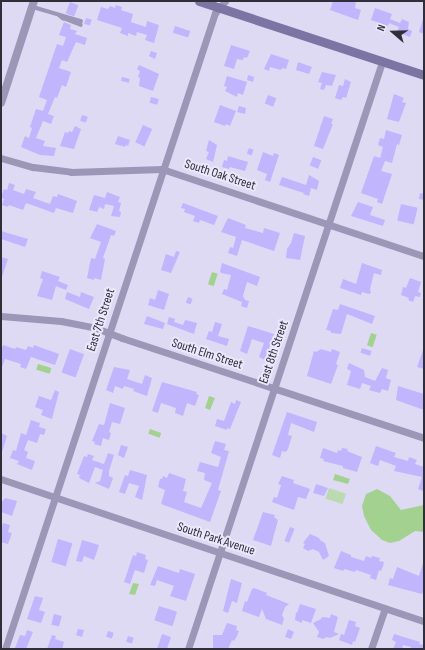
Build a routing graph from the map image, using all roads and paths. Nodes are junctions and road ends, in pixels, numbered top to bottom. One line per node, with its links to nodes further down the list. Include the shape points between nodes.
1 (199, 1): 3 (main road)
2 (33, 4): 4 (lane); 7 (street)
3 (222, 4): 5 (main road); 9 (street, East 7th Street, via 215,13)
4 (81, 23)
5 (382, 62): 6 (main road); 10 (street, East 8th Street)
6 (424, 75)
7 (1, 103)
8 (1, 158): 9 (street, South Oak Street, via 33,167 71,172)
9 (162, 169): 10 (street, South Oak Street); 13 (street, East 7th Street)
10 (329, 224): 11 (street, South Oak Street); 14 (street, East 8th Street)
11 (424, 256)
12 (1, 316): 13 (street, South Elm Street, via 61,321)
13 (109, 333): 14 (street, South Elm Street); 17 (street, East 7th Street)
14 (274, 389): 15 (street, South Elm Street); 18 (street, East 8th Street)
15 (424, 438)
16 (1, 479): 17 (street, South Park Avenue)
17 (55, 497): 18 (street, South Park Avenue); 21 (street, East 7th Street)
18 (220, 553): 19 (street, South Park Avenue); 22 (street, East 8th Street)
19 (384, 608): 20 (street, South Park Avenue); 23 (street)
20 (424, 621)
21 (5, 649)
22 (188, 649)
23 (371, 649)

